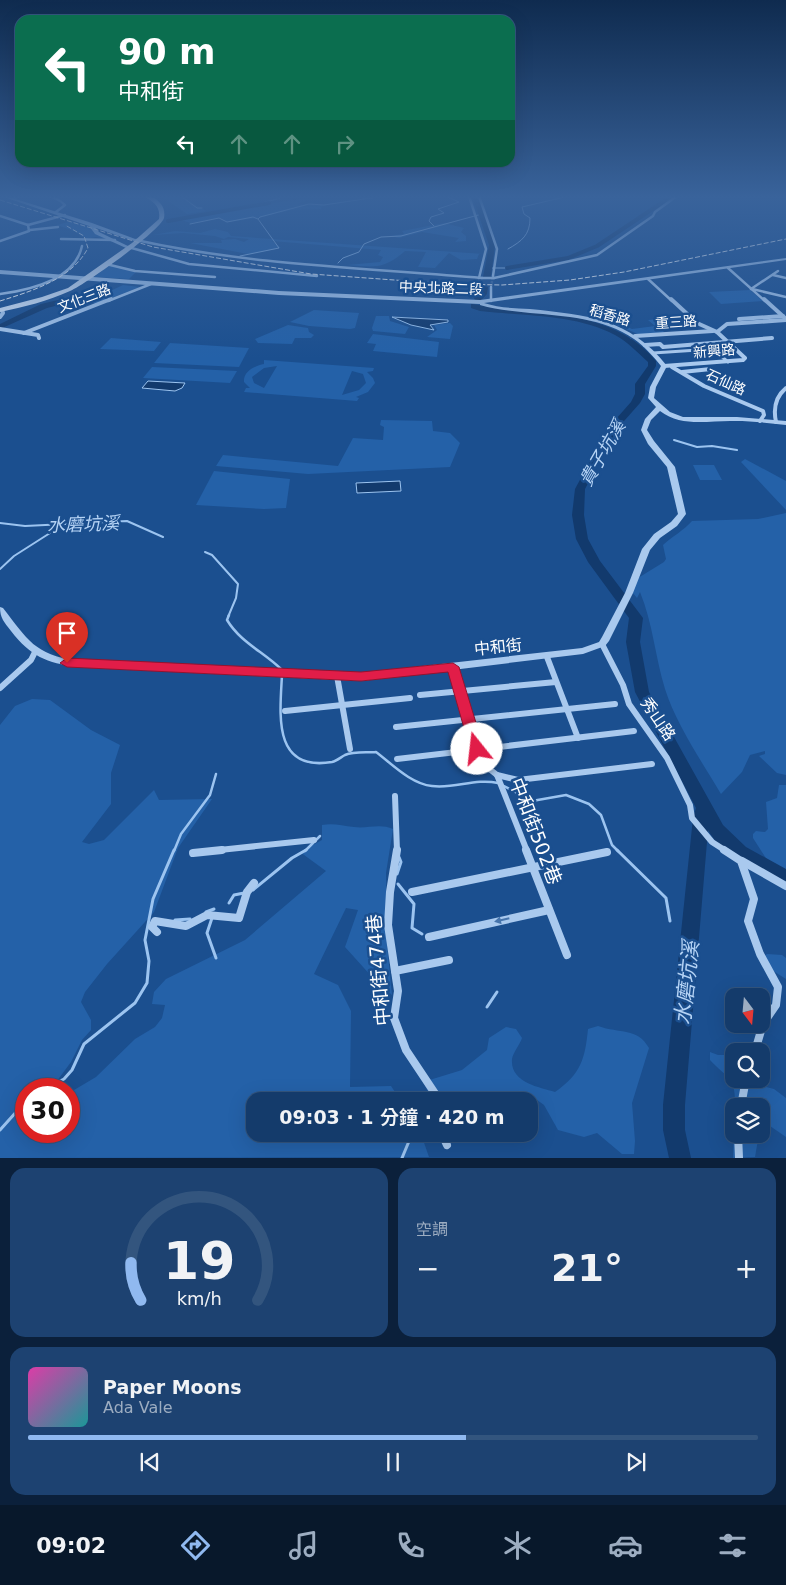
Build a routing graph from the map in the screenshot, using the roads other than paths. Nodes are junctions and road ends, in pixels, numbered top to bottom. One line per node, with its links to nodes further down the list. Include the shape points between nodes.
1 (81, 250): 18 (street, via 78,259)
2 (120, 250): 23 (main road)
3 (121, 250): 11 (main road)
4 (144, 250): 17 (street, via 199,265)
5 (180, 250): 21 (street, via 259,260)
6 (486, 250): 10 (street)
7 (497, 250): 12 (street)
8 (603, 250): 20 (street)
9 (785, 260): 13 (street, 中央北路二段)
10 (483, 263): 12 (street); 21 (street)
11 (106, 264): 19 (street, via 135,271); 23 (main road)
12 (494, 264): 20 (street)
13 (728, 268): 24 (street, 中央北路二段); 27 (street)
14 (778, 271): 16 (street)
15 (0, 272): 18 (street, 中央北路二段)
16 (773, 275): 22 (street); 27 (street)
17 (317, 276)
18 (55, 277): 23 (street, 中央北路二段); 28 (street, via 21,292)
19 (215, 277)
20 (493, 277): 21 (street, bridge)
21 (481, 278)
22 (786, 278)
23 (83, 279): 25 (street, 中央北路二段); 32 (main road, via 50,297)
24 (648, 279): 30 (street, 中央北路二段); 39 (street, via 697,323)
25 (151, 284): 31 (street, 中央北路二段); 40 (street, 文化三路)
26 (491, 287): 30 (street)
27 (751, 289): 29 (street); 33 (street)
28 (0, 294)
29 (786, 297)
30 (491, 301): 31 (street, 中央北路二段)
31 (480, 302): 41 (street, 稻香路, via 495,308 592,320)
32 (1, 309): 35 (street, via 3,314)
33 (776, 310): 34 (street); 36 (street)
34 (786, 311)
35 (0, 317)
36 (785, 318): 37 (street); 39 (street, 新興路, via 727,324)
37 (739, 319)
38 (1, 329): 40 (street)
39 (717, 331): 41 (street, 重三路); 44 (street, 新興路)
40 (24, 333): 42 (street, via 38,335)
41 (635, 336): 45 (street, 稻香路)
42 (39, 338)
43 (772, 338): 44 (street)
44 (729, 342): 45 (street, via 663,347 660,344); 47 (street, 新興路, via 745,358)
45 (645, 345): 46 (street, 稻香路)
46 (653, 354): 47 (street, via 713,348); 48 (street, 稻香路)
47 (728, 362): 49 (street, 新興路)
48 (664, 366): 49 (street, 新興路); 53 (street, via 651,394)
49 (672, 366): 51 (street, 石仙路)
50 (711, 369): 51 (street)
51 (680, 372): 54 (street, 石仙路, via 763,412)
52 (786, 388): 55 (street, via 775,403)
53 (660, 407): 54 (street, via 688,421); 58 (street, via 648,419 644,430 671,467 682,514 649,545)
54 (760, 421): 55 (street)
55 (776, 422): 56 (street)
56 (786, 423)
57 (0, 610): 59 (street, 中和街)
58 (602, 644): 60 (street, 中和街); 85 (street, 秀山路, via 629,704 667,758 695,822 712,842)
59 (35, 652): 62 (street, 中和街, via 56,662 77,664); 64 (street, via 31,660)
60 (547, 657): 61 (street, 中和街); 63 (street)
61 (453, 667): 62 (street, 中和街, via 361,677); 65 (street, 中和街502巷)
62 (337, 676): 69 (street)
63 (556, 682): 65 (street); 70 (street)
64 (0, 688)
65 (462, 692): 66 (street); 72 (street, 中和街502巷)
66 (420, 696)
67 (410, 698): 69 (street)
68 (615, 704): 70 (street)
69 (342, 705): 71 (street); 76 (street)
70 (567, 709): 72 (street); 75 (street)
71 (285, 711)
72 (468, 720): 73 (street); 77 (street, 中和街502巷)
73 (396, 727)
74 (634, 731): 75 (street)
75 (578, 738): 77 (street)
76 (350, 749)
77 (477, 749): 78 (street); 80 (street, 中和街502巷, via 483,764)
78 (398, 759)
79 (652, 764): 80 (street, via 518,780)
80 (497, 775): 86 (street, 中和街502巷)
81 (395, 796): 95 (street, 中和街474巷, via 397,849 388,925)
82 (314, 840): 84 (street)
83 (607, 852): 86 (street)
84 (193, 853)
85 (741, 861): 88 (street); 96 (street, via 754,899 748,921 760,954 778,988 776,1005 763,1024)
86 (534, 868): 89 (street); 90 (street, 中和街502巷)
87 (254, 883): 91 (street, via 246,893 239,918 207,915 186,926 155,922 152,927)
88 (786, 886)
89 (412, 892)
90 (549, 910): 92 (street, one-way to 92); 93 (street, 中和街502巷)
91 (157, 932)
92 (429, 937)
93 (567, 955)
94 (449, 960): 95 (street)
95 (395, 971): 97 (street, 中和街474巷, via 398,990 394,1018 402,1042)
96 (757, 1043)
97 (435, 1092)
98 (446, 1142): 100 (street)
99 (738, 1143): 101 (street)
100 (447, 1145)
101 (738, 1158)

